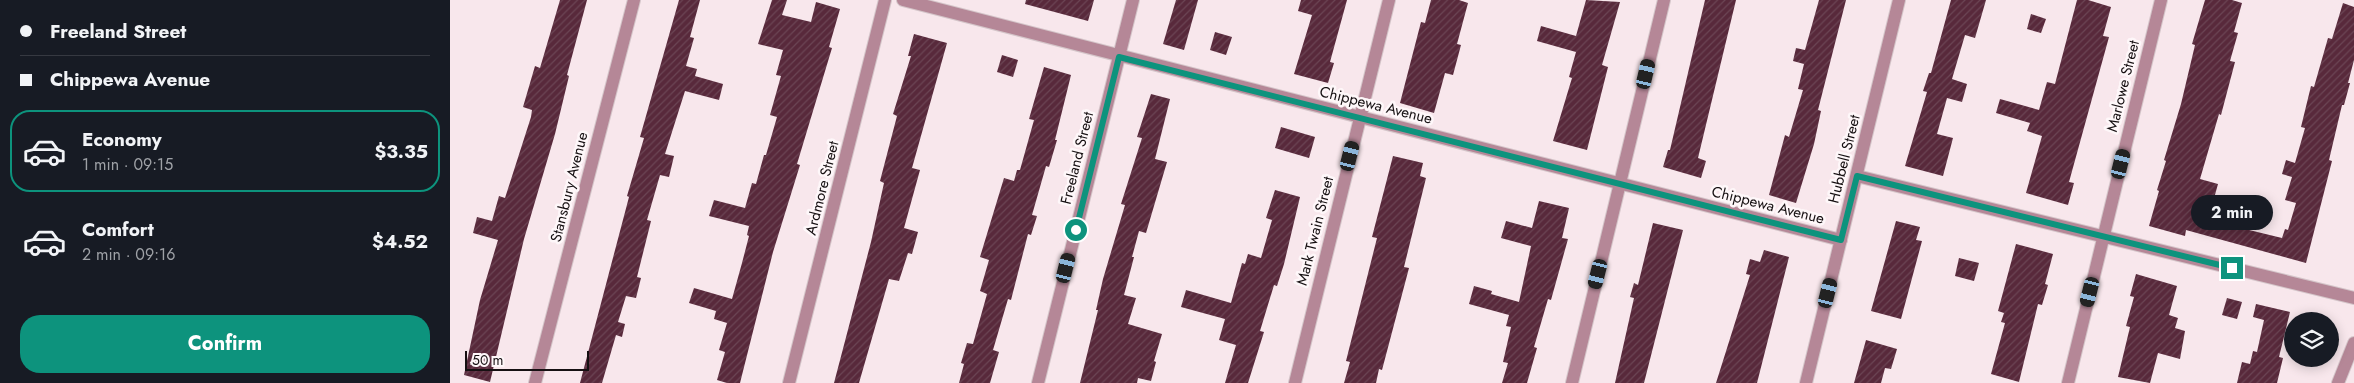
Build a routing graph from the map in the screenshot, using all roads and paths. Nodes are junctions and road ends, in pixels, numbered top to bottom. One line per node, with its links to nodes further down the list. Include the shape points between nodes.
1 (634, 0): 17 (street, Stansbury Avenue)
2 (885, 0): 18 (street, Ardmore Street)
3 (903, 0): 9 (street, Chippewa Avenue)
4 (1133, 0): 9 (street, Freeland Street)
5 (1389, 0): 10 (street, Mark Twain Street)
6 (1664, 0): 12 (street)
7 (1899, 0): 11 (street, Hubbell Street)
8 (2161, 0): 13 (street, Marlowe Street)
9 (1119, 57): 10 (street, Chippewa Avenue); 19 (street, Freeland Street)
10 (1360, 118): 12 (street, Chippewa Avenue); 20 (street, Mark Twain Street)
11 (1857, 176): 13 (street); 14 (street, Hubbell Street)
12 (1620, 184): 14 (street, Chippewa Avenue); 21 (street)
13 (2103, 237): 15 (street); 23 (street, Marlowe Street)
14 (1841, 240): 22 (street, Hubbell Street)
15 (2354, 298)
16 (2354, 343): 24 (street)
17 (535, 383)
18 (789, 383)
19 (1038, 383)
20 (1295, 383)
21 (1572, 383)
22 (1806, 383)
23 (2068, 383)
24 (2338, 383)

